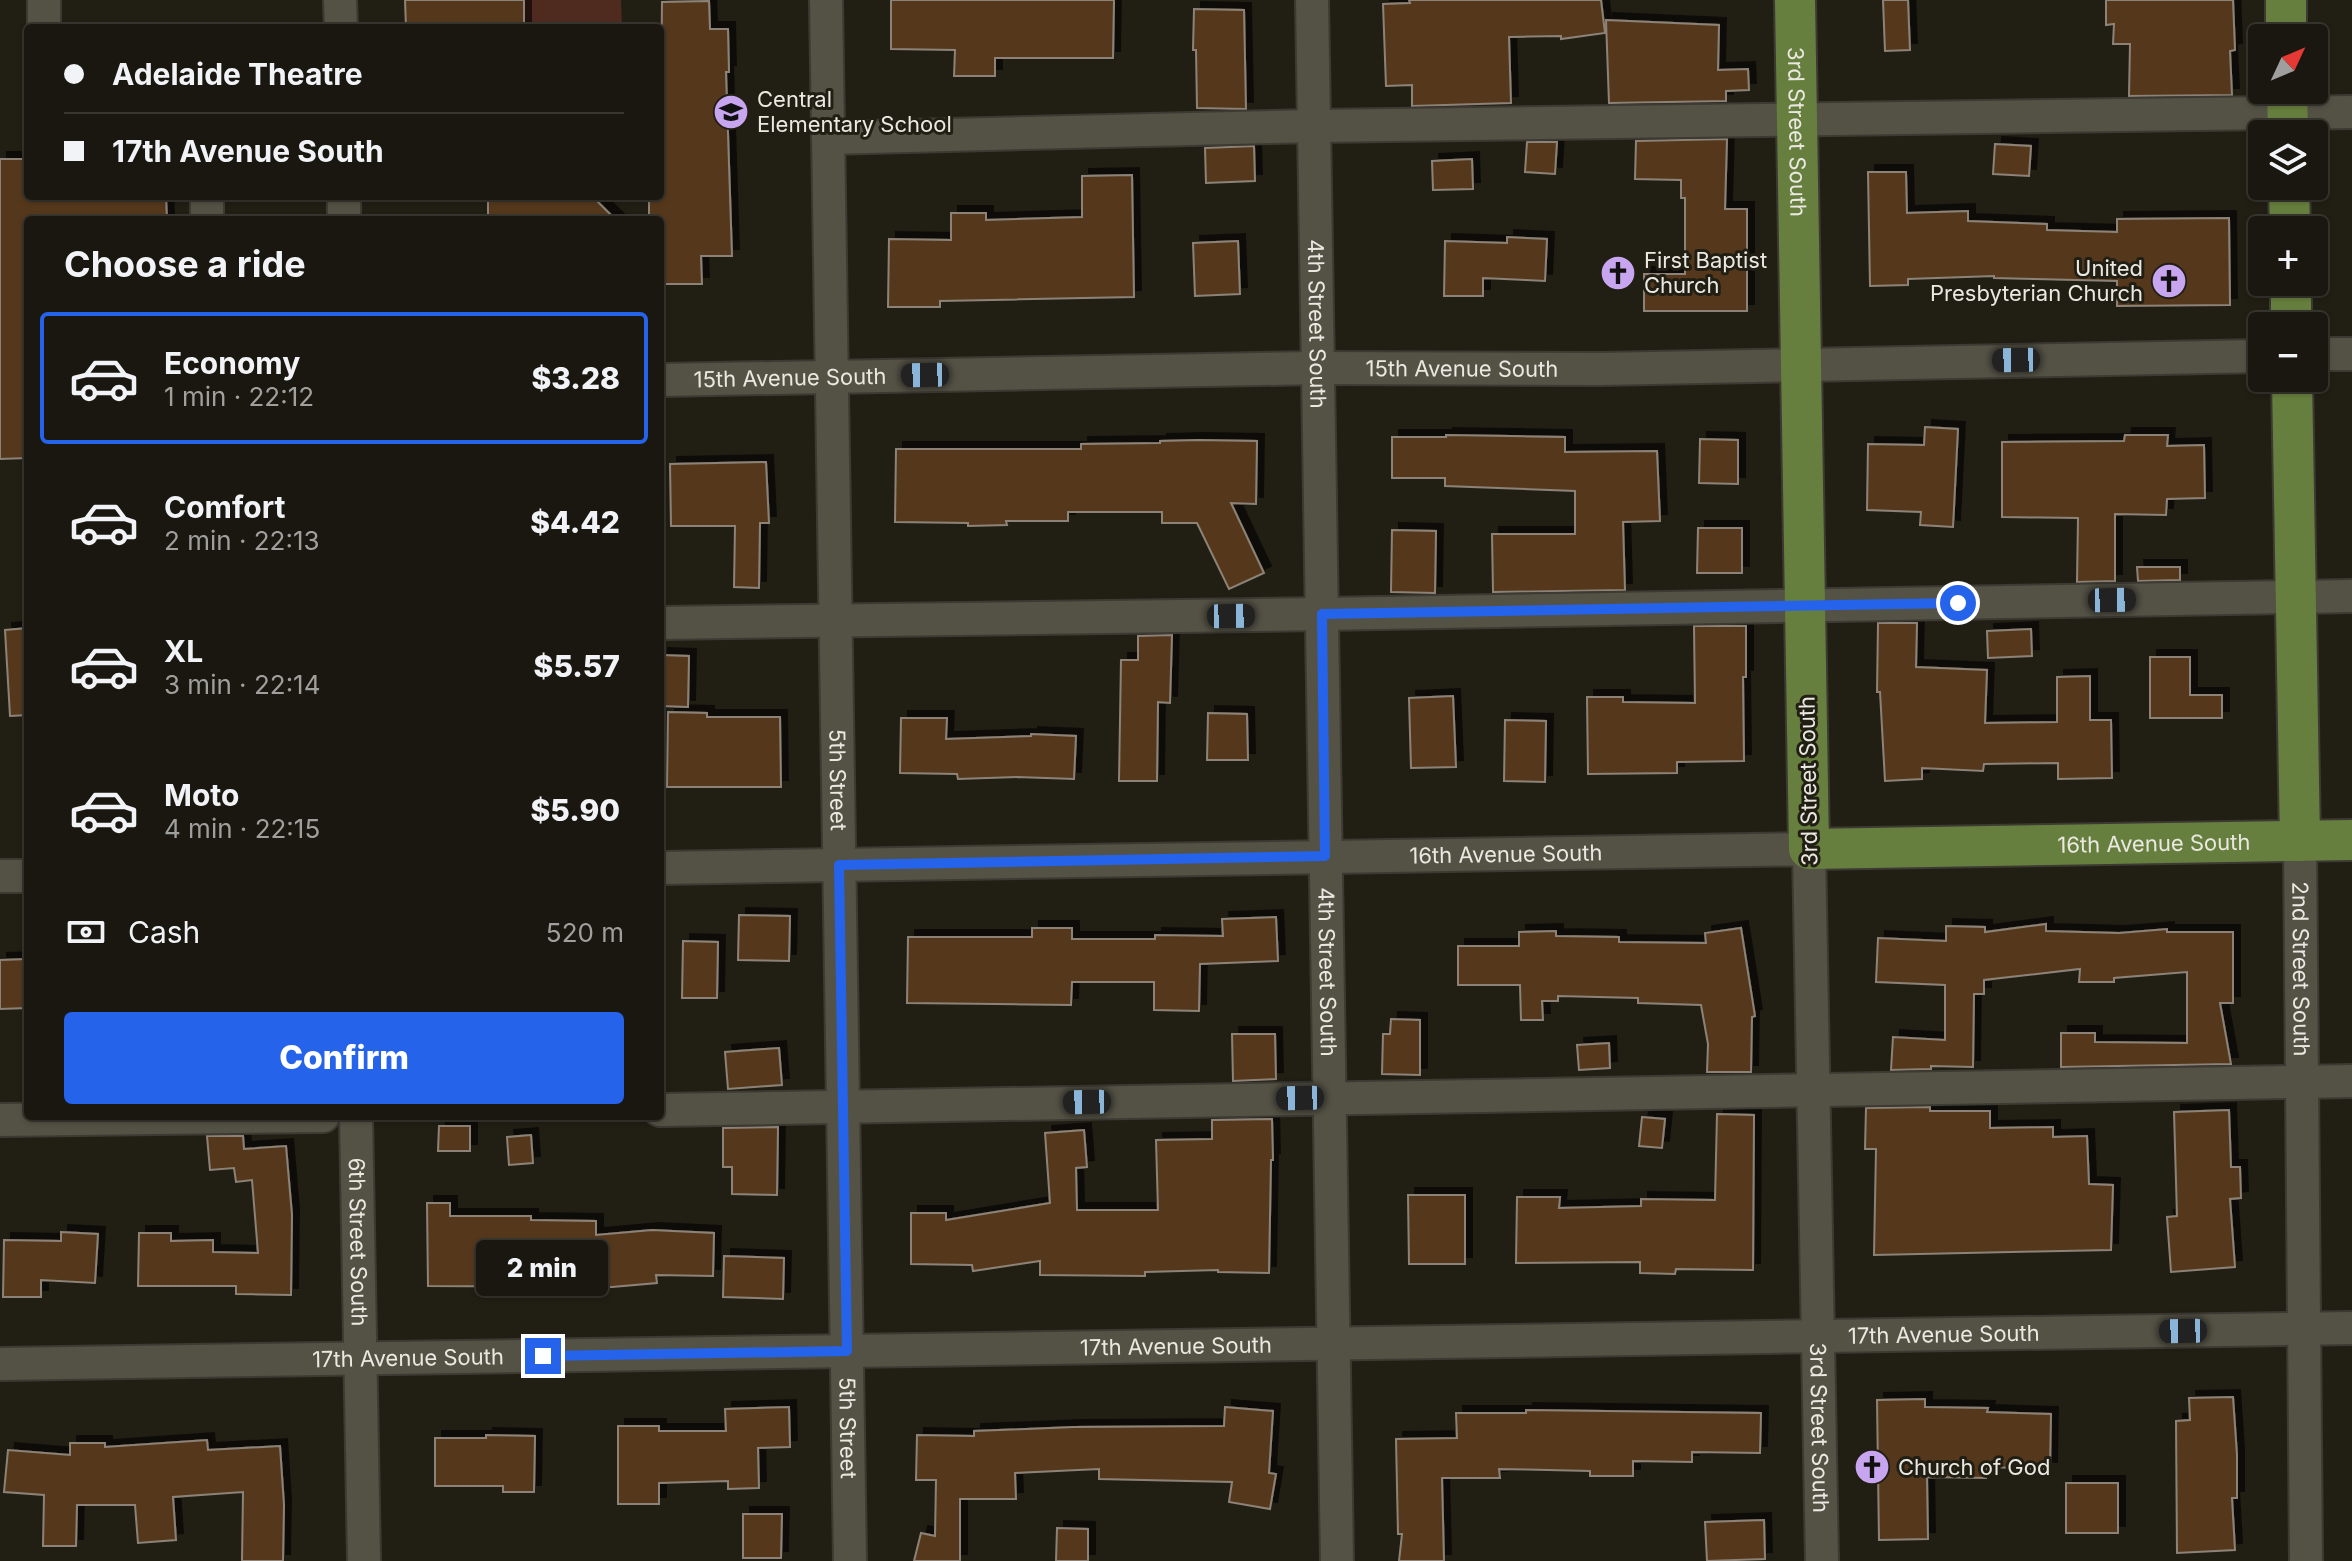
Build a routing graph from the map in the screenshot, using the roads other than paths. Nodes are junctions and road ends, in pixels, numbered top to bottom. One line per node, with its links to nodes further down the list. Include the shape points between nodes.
1 (44, 0): 7 (street)
2 (340, 0): 8 (street)
3 (826, 0): 14 (street, 5th Street)
4 (1312, 0): 13 (street, 4th Street South)
5 (1795, 0): 12 (main road, 3rd Street South)
6 (2286, 0): 9 (main road)
7 (44, 24)
8 (341, 24)
9 (2286, 24)
10 (2288, 112): 11 (street); 12 (street)
11 (2352, 112)
12 (1797, 118): 13 (street); 18 (main road, 3rd Street South)
13 (1314, 126): 14 (street); 19 (street, 4th Street South)
14 (828, 138): 20 (street, 5th Street)
15 (2328, 354): 16 (street)
16 (2352, 354)
17 (2248, 356): 18 (street, 15th Avenue South)
18 (1801, 365): 19 (street, 15th Avenue South); 25 (main road, 3rd Street South)
19 (1318, 368): 20 (street, 15th Avenue South); 26 (street, 4th Street South)
20 (832, 377): 21 (street, 15th Avenue South); 27 (street, 5th Street)
21 (664, 380)
22 (2292, 392): 24 (main road, 2nd Street South)
23 (2352, 596): 24 (street)
24 (2296, 597): 25 (street); 30 (main road, 2nd Street South)
25 (1805, 606): 26 (street); 31 (main road, 3rd Street South)
26 (1322, 614): 27 (street); 32 (street, 4th Street South)
27 (835, 621): 28 (street); 33 (street, 5th Street)
28 (664, 623)
29 (2352, 840): 30 (main road, 16th Avenue South)
30 (2300, 841): 31 (main road, 16th Avenue South); 38 (street, 2nd Street South)
31 (1809, 849): 32 (street, 16th Avenue South); 39 (street, 3rd Street South)
32 (1325, 856): 33 (street, 16th Avenue South); 40 (street, 4th Street South)
33 (839, 865): 34 (street, 16th Avenue South); 41 (street, 5th Street)
34 (664, 868)
35 (0, 876): 36 (street)
36 (24, 876)
37 (2352, 1081): 38 (street)
38 (2302, 1082): 39 (street); 47 (street, 2nd Street South)
39 (1814, 1089): 40 (street); 48 (street, 3rd Street South)
40 (1330, 1098): 41 (street); 49 (street, 4th Street South)
41 (843, 1106): 42 (street); 50 (street, 5th Street)
42 (664, 1110)
43 (0, 1120): 44 (street)
44 (24, 1120)
45 (356, 1120): 51 (street, 6th Street South)
46 (2352, 1328): 47 (street, 17th Avenue South)
47 (2304, 1330): 48 (street, 17th Avenue South); 57 (street, 2nd Street South)
48 (1818, 1336): 49 (street, 17th Avenue South); 56 (street, 3rd Street South)
49 (1334, 1342): 50 (street, 17th Avenue South); 55 (street, 4th Street South)
50 (847, 1351): 51 (street, 17th Avenue South); 54 (street, 5th Street)
51 (360, 1359): 52 (street, 17th Avenue South); 53 (street, 6th Street South)
52 (0, 1364)
53 (364, 1561)
54 (850, 1561)
55 (1337, 1561)
56 (1822, 1561)
57 (2306, 1561)

